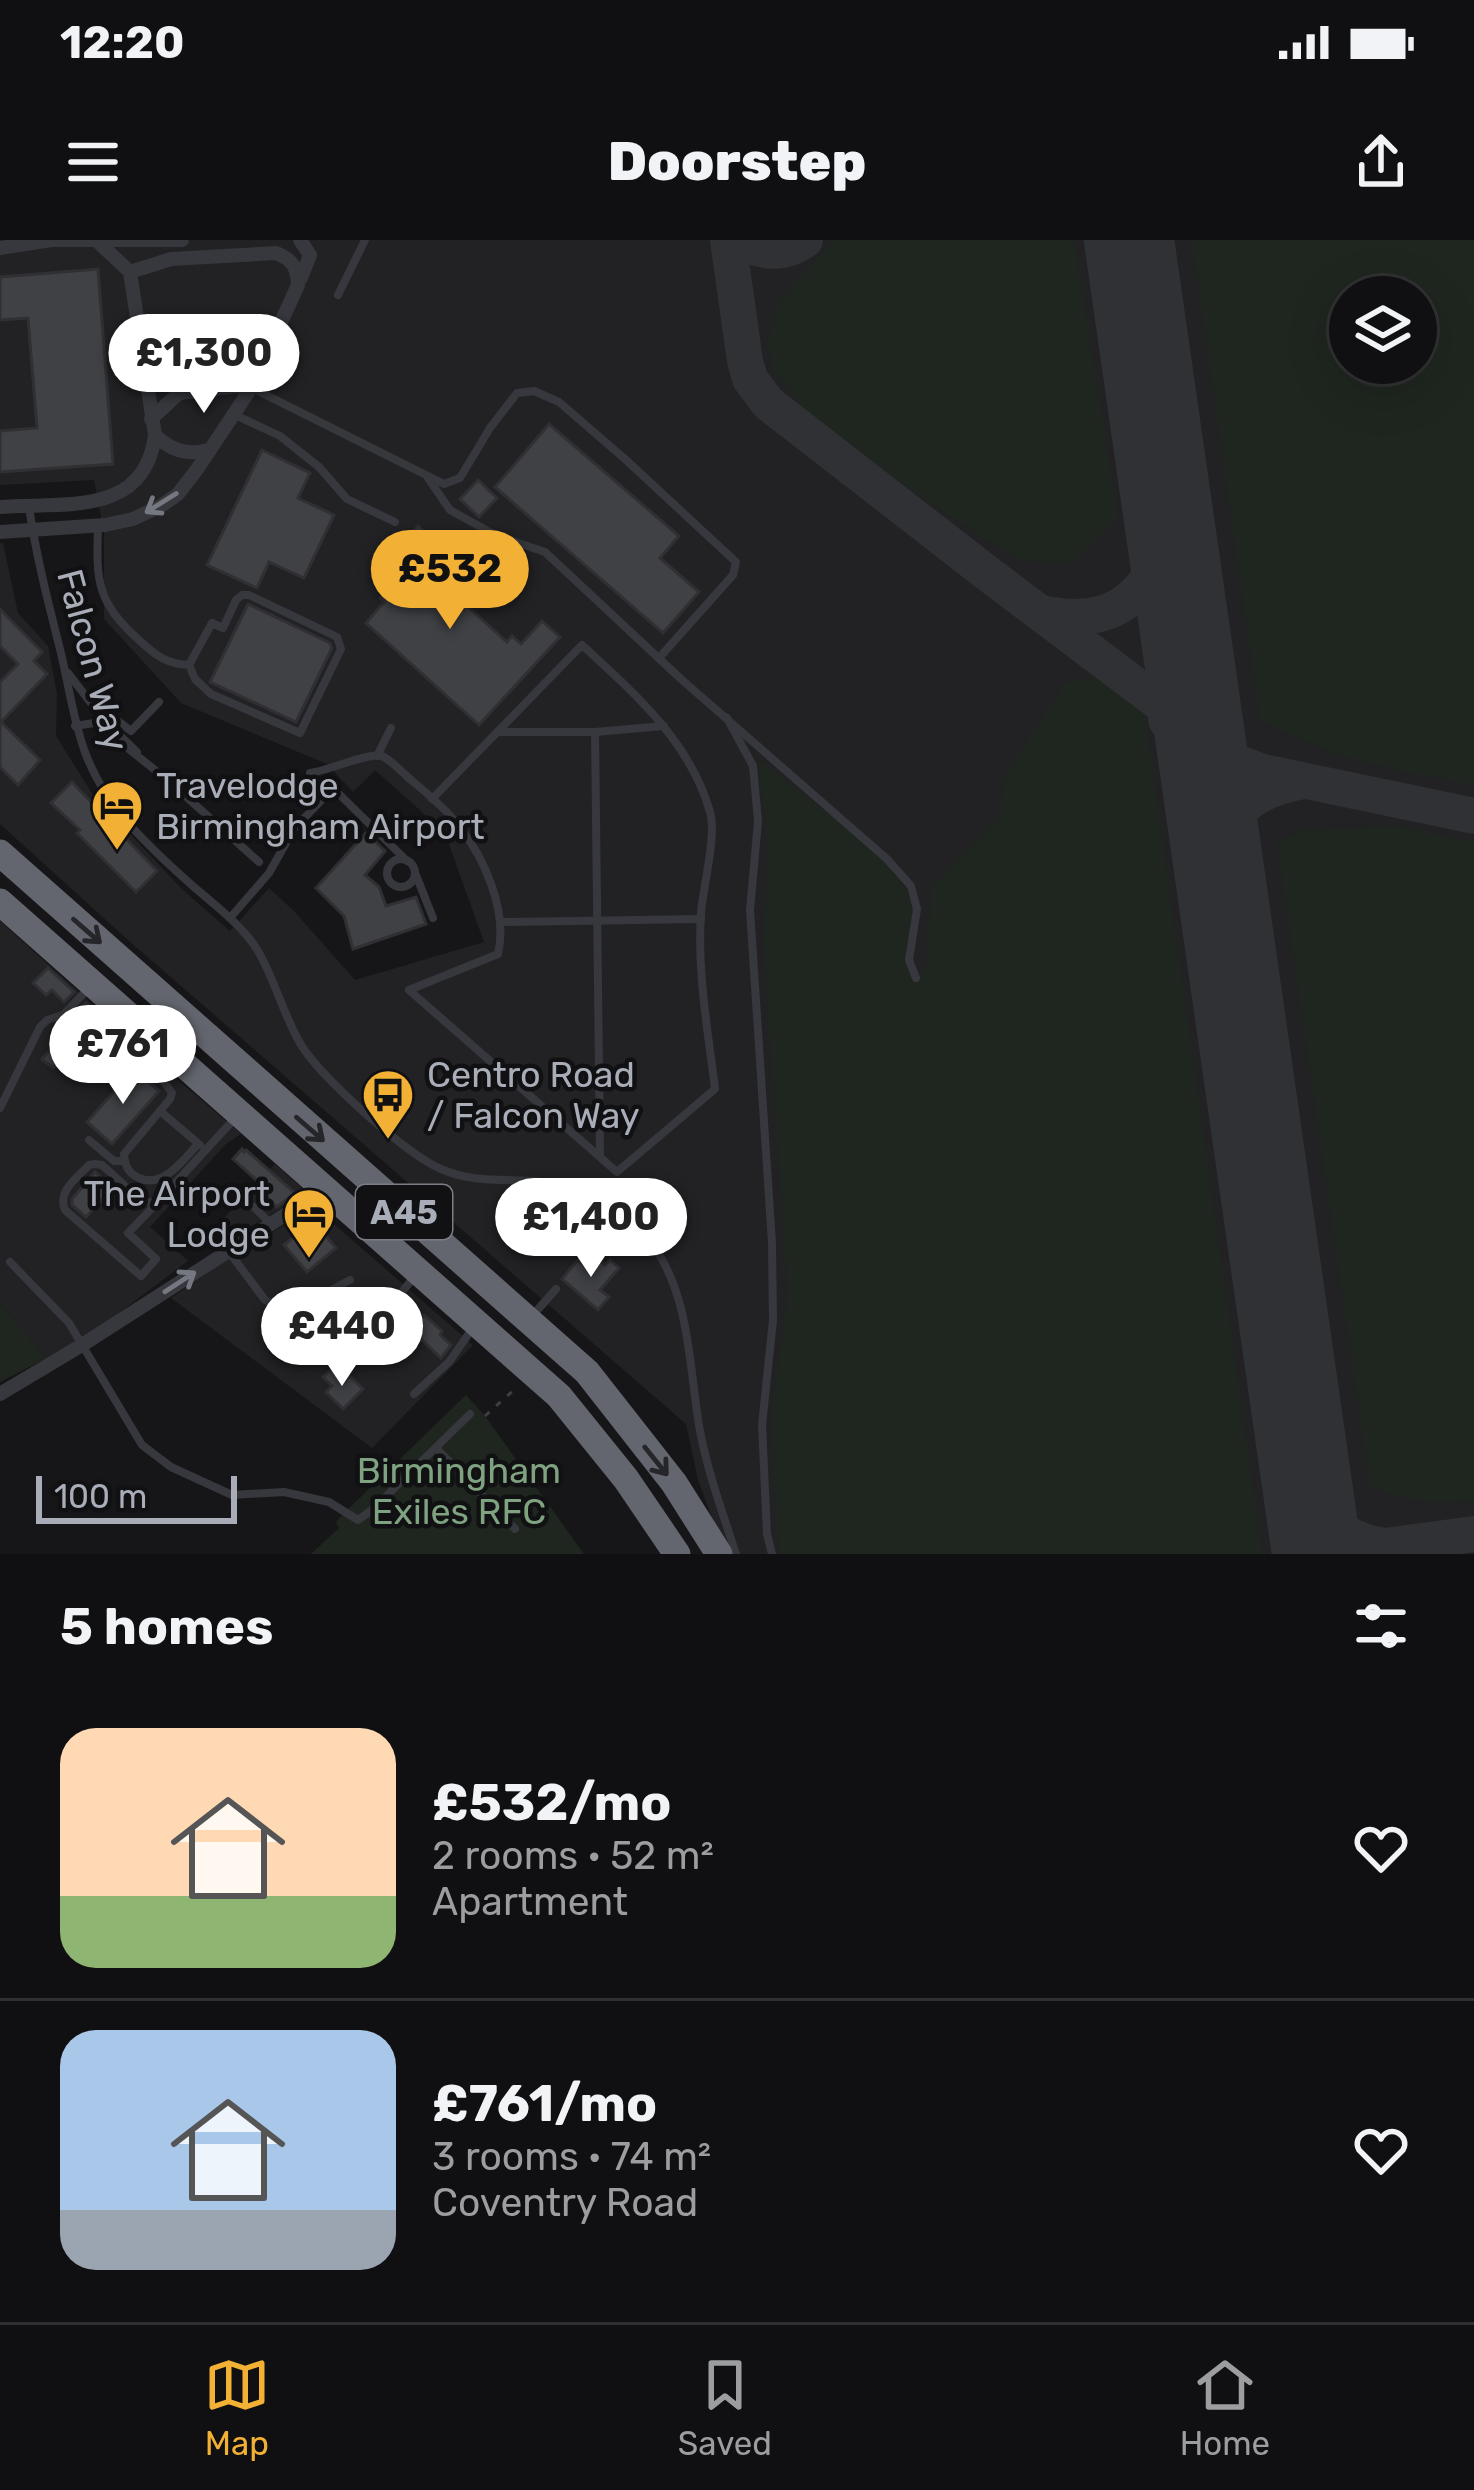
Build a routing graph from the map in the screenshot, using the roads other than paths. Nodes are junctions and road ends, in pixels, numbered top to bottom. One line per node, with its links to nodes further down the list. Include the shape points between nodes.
1 (182, 240): 4 (street)
2 (300, 240): 7 (street, via 310,255)
3 (365, 240): 8 (lane)
4 (98, 242): 5 (street); 6 (street)
5 (8, 245)
6 (130, 272): 7 (street, via 171,260 276,253 289,258); 12 (street)
7 (298, 285): 9 (street)
8 (338, 295)
9 (251, 388): 10 (street); 11 (street); 14 (lane)
10 (204, 391): 11 (street); 12 (street, via 179,393)
11 (232, 413): 13 (street); 17 (lane, via 280,436 347,499)
12 (153, 427): 13 (street, via 178,451); 15 (street, via 149,464 133,484 101,500)
13 (208, 450): 18 (street, one-way to 18, via 161,506)
14 (427, 476): 21 (lane, via 450,509 545,552); 21 (lane, via 444,484 460,478 518,393 559,402 736,562)
15 (28, 505): 16 (street); 19 (lane, Falcon Way)
16 (0, 507)
17 (395, 522)
18 (99, 526): 19 (street); 22 (lane, via 98,576 111,614 158,658)
19 (32, 530): 20 (street); 23 (lane, Falcon Way)
20 (0, 532)
21 (659, 658): 26 (lane)
22 (189, 665): 22 (lane, via 212,623 223,628 242,595 337,637 341,649 300,733 211,694)
23 (64, 667): 24 (lane); 27 (lane, Falcon Way)
24 (83, 696): 25 (lane, via 131,731); 33 (lane)
25 (159, 702)
26 (727, 718): 46 (lane, via 910,886); 78 (lane, via 753,766 758,821 749,910 772,1243 762,1425)
27 (75, 726): 33 (lane, via 99,725); 41 (lane, Falcon Way, via 123,817)
28 (664, 726): 30 (lane); 31 (lane, via 582,645); 43 (lane, via 694,770 712,818)
29 (392, 728): 32 (lane)
30 (595, 731): 31 (lane); 44 (lane)
31 (500, 732): 35 (lane)
32 (376, 756): 34 (lane); 35 (lane)
33 (146, 763): 38 (lane)
34 (310, 773)
35 (432, 799): 45 (lane, via 481,862)
36 (0, 853): 66 (highway, A45, one-way to 66)
37 (407, 861): 39 (lane); 39 (lane, via 390,864 389,882 406,887); 41 (lane, via 330,791)
38 (259, 862)
39 (415, 872): 42 (lane)
40 (0, 902): 47 (highway, A45)
41 (230, 918): 77 (lane, Falcon Way, via 256,948 313,1061 396,1139 458,1174 587,1193 635,1224 655,1248 678,1290 701,1438)
42 (433, 918)
43 (701, 919): 44 (lane); 55 (lane, via 715,1090 617,1172)
44 (597, 920): 45 (lane); 55 (lane)
45 (501, 922): 55 (lane, via 498,954 409,990)
46 (916, 979)
47 (92, 985): 48 (highway, A45); 49 (lane, via 40,1028)
48 (169, 1053): 50 (lane, via 155,1070 172,1093); 51 (highway, A45)
49 (0, 1108)
50 (160, 1111): 53 (lane); 56 (lane)
51 (238, 1113): 54 (lane); 57 (highway, A45)
52 (89, 1140): 56 (lane)
53 (198, 1144): 54 (lane); 56 (lane, via 160,1179 137,1178)
54 (207, 1151): 58 (lane)
55 (600, 1157)
56 (123, 1161)
57 (310, 1173): 60 (street, via 309,1198); 63 (highway, A45)
58 (157, 1203): 58 (lane, via 128,1234 156,1259 141,1276 62,1204 94,1164 142,1201)
59 (254, 1208): 60 (lane)
60 (271, 1224): 61 (street)
61 (229, 1251): 64 (lane, via 274,1305 298,1306); 68 (street, one-way to 61)
62 (10, 1262): 68 (lane)
63 (419, 1271): 67 (highway, A45); 69 (lane)
64 (350, 1280)
65 (556, 1289): 66 (lane)
66 (527, 1321): 76 (highway, A45, one-way to 76, via 586,1372)
67 (476, 1323): 71 (lane); 75 (highway, A45, via 559,1396)
68 (82, 1346): 70 (street); 73 (lane, via 142,1445 232,1496 284,1492 329,1502 358,1520)
69 (336, 1362)
70 (0, 1394)
71 (414, 1394)
72 (470, 1414): 73 (lane)
73 (436, 1448): 74 (lane)
74 (515, 1529)
75 (676, 1554)
76 (718, 1554)
77 (736, 1554)
78 (772, 1554)

